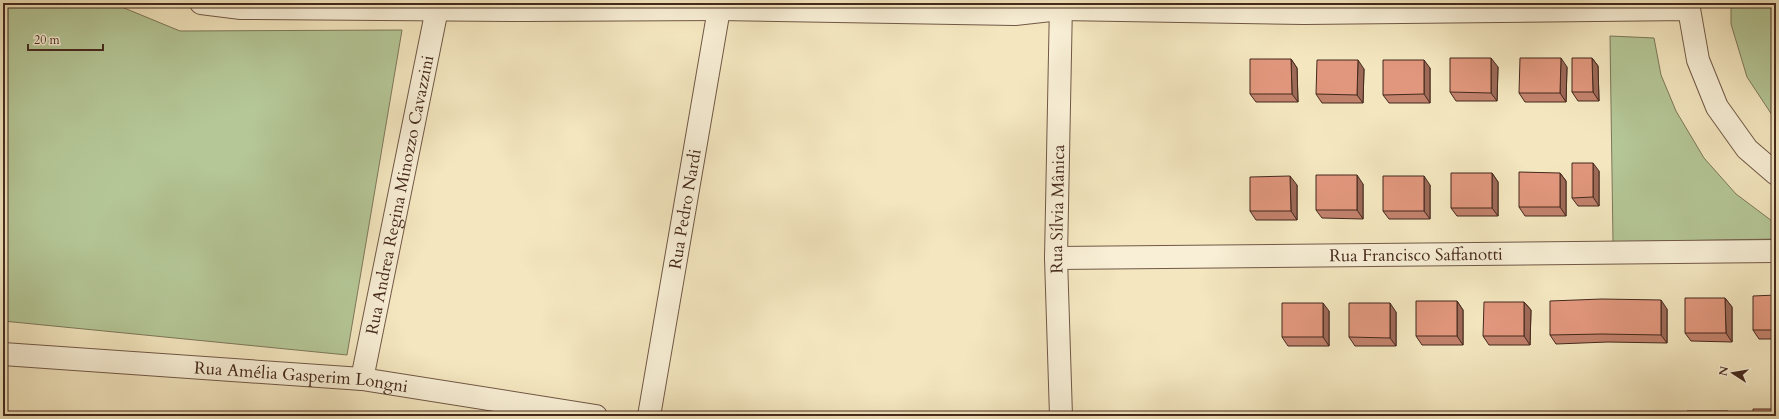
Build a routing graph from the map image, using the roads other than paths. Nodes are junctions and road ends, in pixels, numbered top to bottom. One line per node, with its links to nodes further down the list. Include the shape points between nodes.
1 (201, 3): 6 (street, via 241,8)
2 (722, 6): 3 (street, via 1015,14); 6 (street); 13 (street, Rua Pedro Nardi)
3 (1061, 6): 5 (street); 9 (street, Rua Sílvia Mânica)
4 (1690, 6): 5 (street); 7 (street, via 1698,60 1717,108 1747,149)
5 (1308, 8)
6 (437, 9): 11 (street, Rua Andrea Regina Minozzo Cavazzini)
7 (1776, 174)
8 (1776, 251): 9 (street, Rua Francisco Saffanotti)
9 (1056, 258): 14 (street, Rua Sílvia Mânica)
10 (3, 354): 11 (street, Rua Amélia Gasperim Longni)
11 (362, 380): 12 (street, Rua Amélia Gasperim Longni)
12 (596, 416)
13 (649, 416)
14 (1061, 416)

